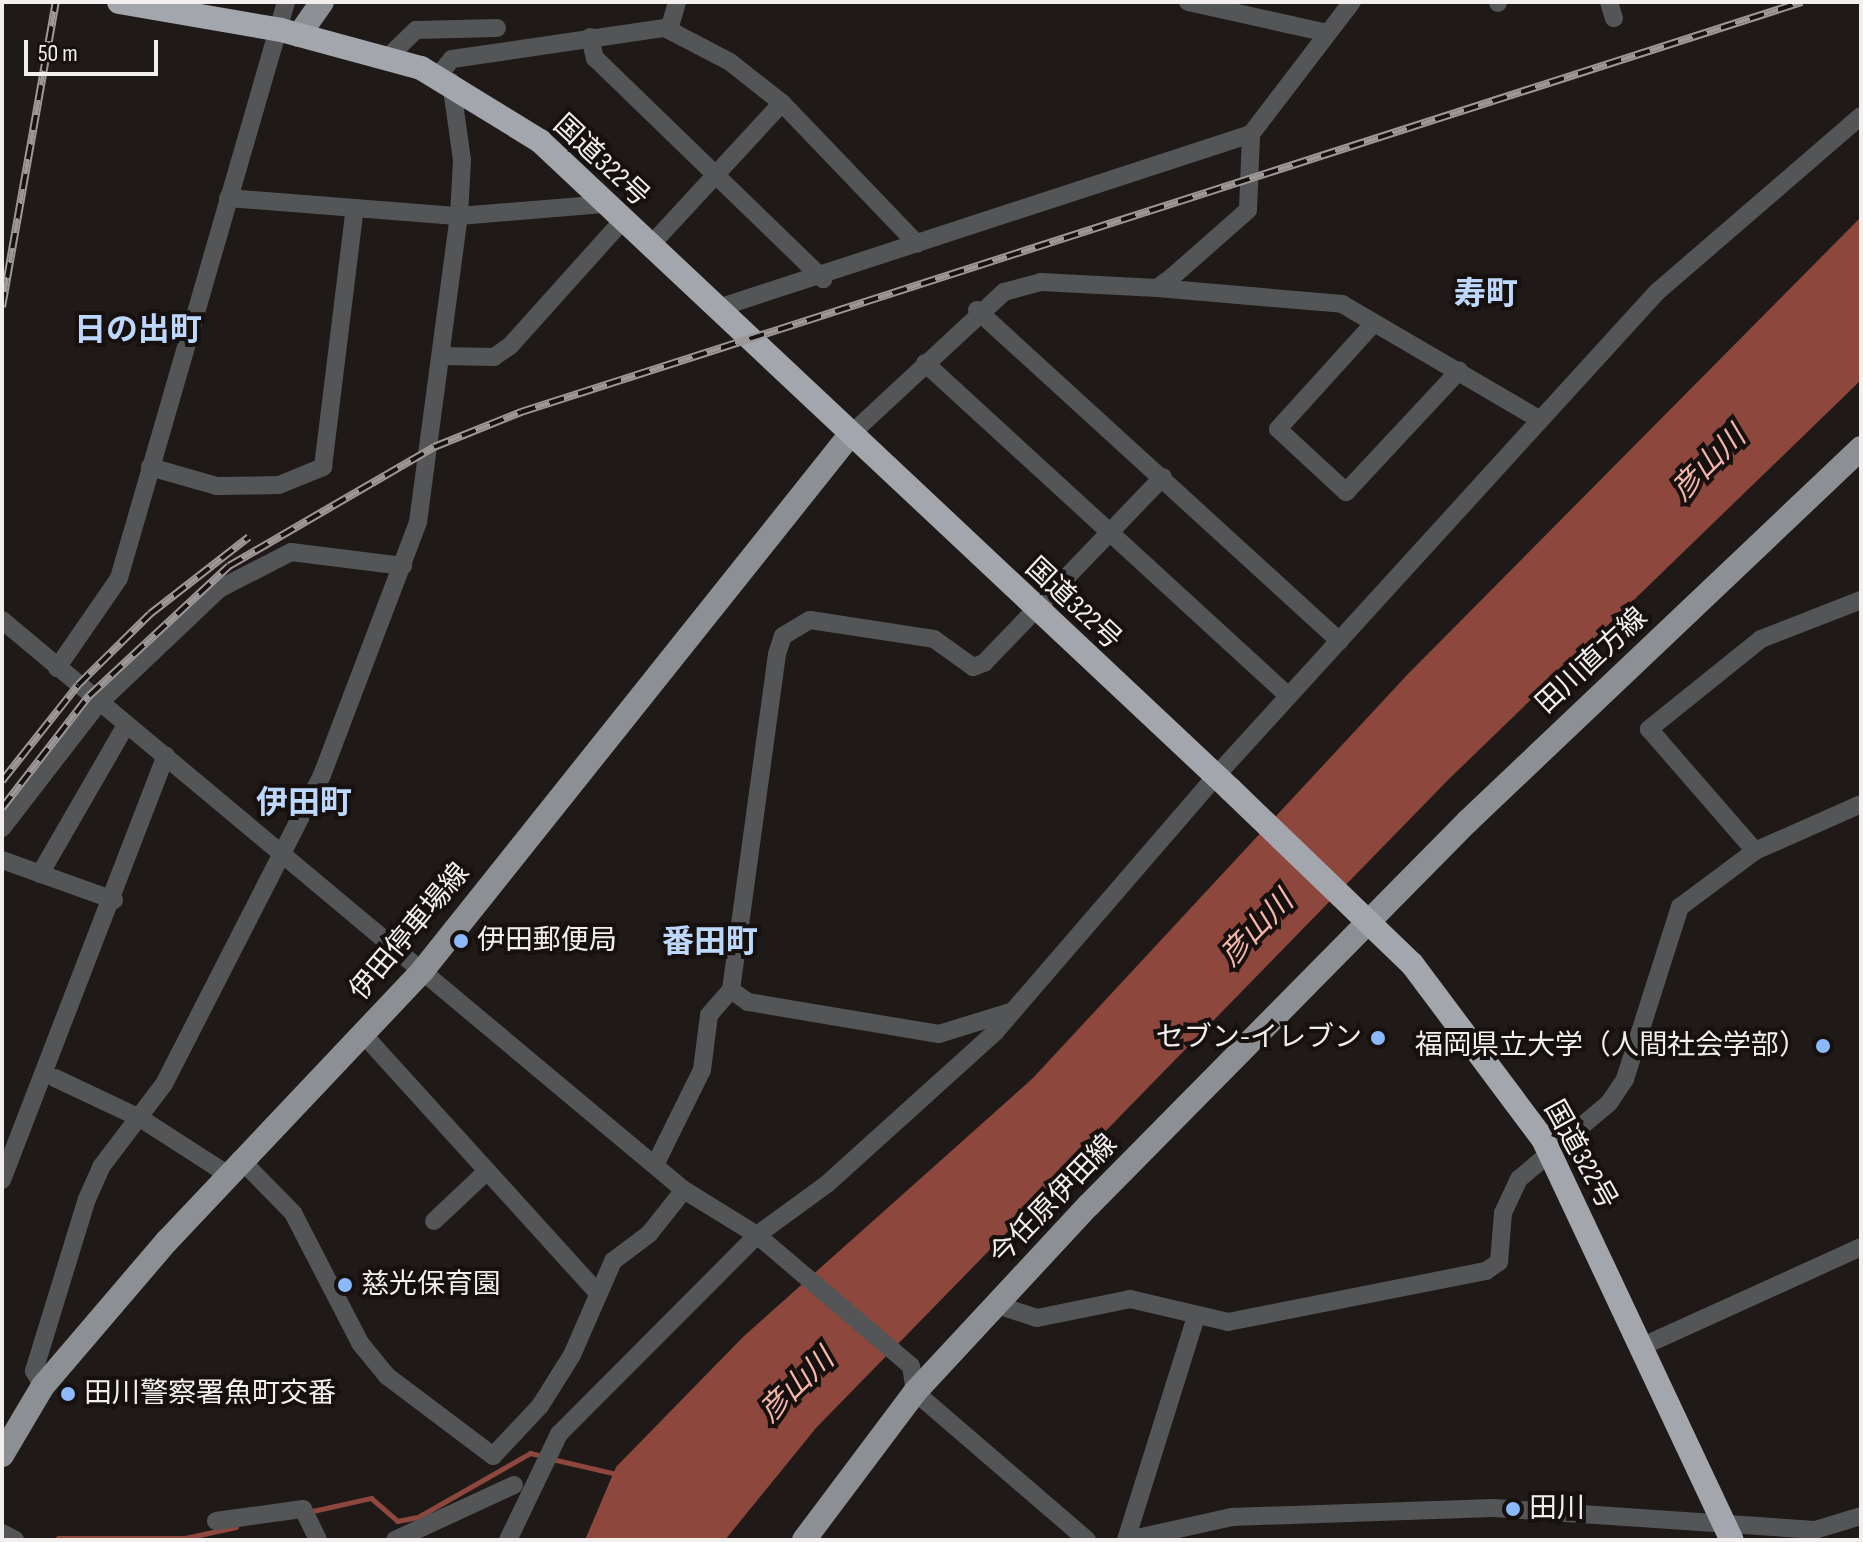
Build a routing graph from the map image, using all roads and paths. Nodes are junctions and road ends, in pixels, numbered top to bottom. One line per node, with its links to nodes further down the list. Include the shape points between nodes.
1 (119, 2): 9 (highway, 国道322号)
2 (286, 2): 9 (street)
3 (322, 2): 9 (main road)
4 (677, 2): 8 (street)
5 (1188, 2): 10 (street)
6 (1352, 2): 10 (street)
7 (497, 28): 12 (street, via 416,30)
8 (669, 30): 11 (street); 14 (street, via 730,62)
9 (290, 33): 12 (highway, 国道322号); 18 (street)
10 (1328, 33): 16 (street)
11 (590, 37): 13 (street, via 452,59); 17 (street, via 595,58)
12 (386, 59): 13 (highway, 国道322号)
13 (445, 79): 19 (highway, 国道322号, via 540,141); 21 (street, via 462,160)
14 (782, 103): 17 (street); 23 (street)
15 (1861, 116): 33 (street, via 1657,292)
16 (1251, 134): 23 (street); 26 (street, via 1248,210)
17 (718, 172): 24 (street); 25 (street)
18 (228, 198): 20 (street); 36 (street)
19 (604, 204): 21 (street); 22 (highway, 国道322号)
20 (355, 208): 21 (street); 36 (street, via 323,467 279,485 217,486)
21 (459, 216): 30 (street)
22 (622, 221): 24 (highway, 国道322号); 30 (street, via 510,346 494,357)
23 (917, 244): 25 (street)
24 (649, 247): 27 (highway, 国道322号)
25 (823, 279): 27 (street)
26 (1157, 288): 28 (street, via 1041,282 1004,292); 29 (street, via 1342,304)
27 (718, 308): 34 (highway, 国道322号)
28 (977, 310): 31 (street); 37 (street)
29 (1374, 323): 32 (street); 32 (street, via 1278,429 1346,492)
30 (442, 356): 39 (street, via 434,447)
31 (925, 363): 34 (street); 38 (street)
32 (1459, 371): 33 (street)
33 (1539, 419): 43 (street)
34 (850, 435): 41 (highway, 国道322号); 58 (main road, 伊田停車場線)
35 (1861, 448): 57 (main road, 田川直方線, via 1468,821)
36 (150, 467): 44 (street, via 119,578)
37 (1163, 477): 38 (street); 43 (street)
38 (1110, 533): 41 (street); 45 (street)
39 (403, 566): 46 (street, via 275,555 219,589); 53 (street)
40 (1861, 600): 52 (street, via 1761,639 1649,729)
41 (1035, 610): 49 (highway, 国道322号); 59 (street, via 973,667 934,639 810,620 783,636)
42 (2, 620): 44 (street)
43 (1339, 641): 45 (street)
44 (57, 668): 46 (street)
45 (1289, 696): 49 (street)
46 (98, 704): 47 (street); 51 (street)
47 (126, 725): 48 (street); 55 (street)
48 (166, 756): 53 (street); 56 (street)
49 (1222, 783): 57 (highway, 国道322号); 60 (street)
50 (1861, 804): 52 (street)
51 (2, 828)
52 (1755, 851): 64 (street, via 1680,907 1625,1079 1609,1103)
53 (283, 852): 58 (street); 63 (street)
54 (2, 860): 55 (street)
55 (40, 874): 56 (street)
56 (114, 900): 68 (street)
57 (1371, 924): 64 (highway, 国道322号, via 1453,1015); 74 (main road, 今任原伊田線)
58 (423, 970): 61 (main road, 伊田停車場線); 65 (street)
59 (731, 990): 60 (street, via 748,1002 939,1034); 65 (street, via 709,1015 702,1070)
60 (1010, 1012): 71 (street)
61 (363, 1034): 66 (main road, 伊田停車場線); 67 (street)
62 (55, 1078): 63 (street)
63 (140, 1118): 66 (street); 77 (street, via 101,1167 87,1199 34,1371)
64 (1549, 1151): 75 (street, via 1519,1179 1503,1213 1499,1262 1486,1271 1228,1322); 76 (highway, 国道322号)
65 (655, 1165): 69 (street)
66 (233, 1167): 77 (main road, 伊田停車場線); 79 (street, via 293,1213 360,1343 387,1376 493,1456)
67 (487, 1171): 70 (street); 73 (street)
68 (2, 1180)
69 (684, 1190): 71 (street); 73 (street, via 649,1234 613,1261)
70 (434, 1221)
71 (762, 1239): 78 (street, via 911,1366); 81 (street, via 559,1434)
72 (1861, 1247): 76 (street)
73 (597, 1292): 79 (street, via 572,1355)
74 (994, 1304): 75 (street, via 1037,1318 1130,1299); 78 (main road, 今任原伊田線)
75 (1196, 1316): 92 (street)
76 (1643, 1346): 84 (highway, 国道322号)
77 (43, 1386): 80 (main road, 伊田停車場線)
78 (915, 1392): 90 (main road, 今任原伊田線); 91 (street)
79 (501, 1454): 81 (street)
80 (2, 1455)
81 (517, 1484): 88 (street); 89 (street)
82 (1861, 1516): 84 (street, via 1815,1530)
83 (216, 1521): 87 (street, via 303,1509)
84 (1728, 1532): 92 (street, via 1493,1508 1232,1517)
85 (2, 1533): 86 (street)
86 (15, 1540)
87 (318, 1540)
88 (395, 1540)
89 (508, 1540)
90 (804, 1540)
91 (1087, 1540)
92 (1127, 1540)

